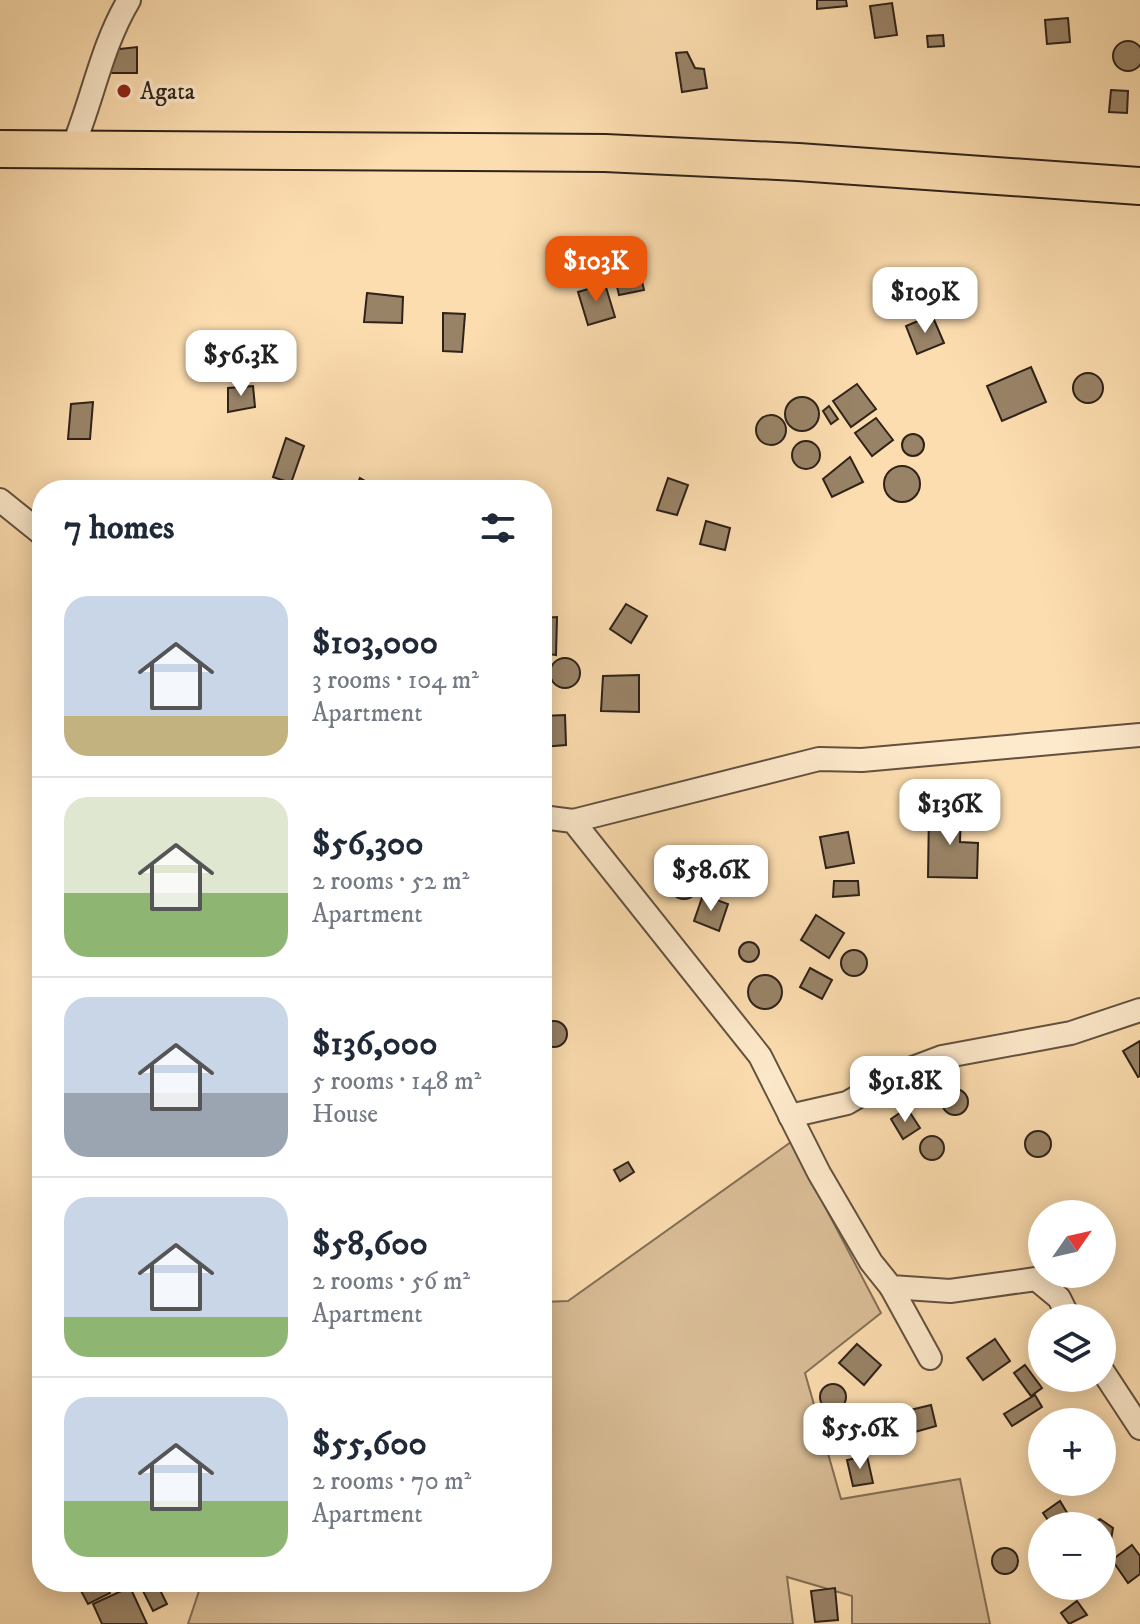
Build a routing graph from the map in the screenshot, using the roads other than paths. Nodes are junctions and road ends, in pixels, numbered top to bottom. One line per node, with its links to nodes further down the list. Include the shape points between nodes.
1 (129, 0): 3 (street, via 107,40)
2 (0, 149): 3 (main road)
3 (72, 149): 4 (main road, via 605,153)
4 (1140, 186)
5 (0, 500): 6 (street)
6 (32, 526)
7 (1140, 735): 9 (street, via 862,760 819,759)
8 (552, 818): 9 (street)
9 (573, 821): 11 (street, via 760,1056)
10 (1140, 1010): 11 (street, via 1071,1033 942,1057 897,1074 847,1103)
11 (790, 1116): 12 (street, via 871,1262)
12 (891, 1287): 13 (street, via 950,1291 1036,1279); 14 (street)
13 (1062, 1304)
14 (930, 1358)
15 (1116, 1391): 16 (street)
16 (1140, 1428)

